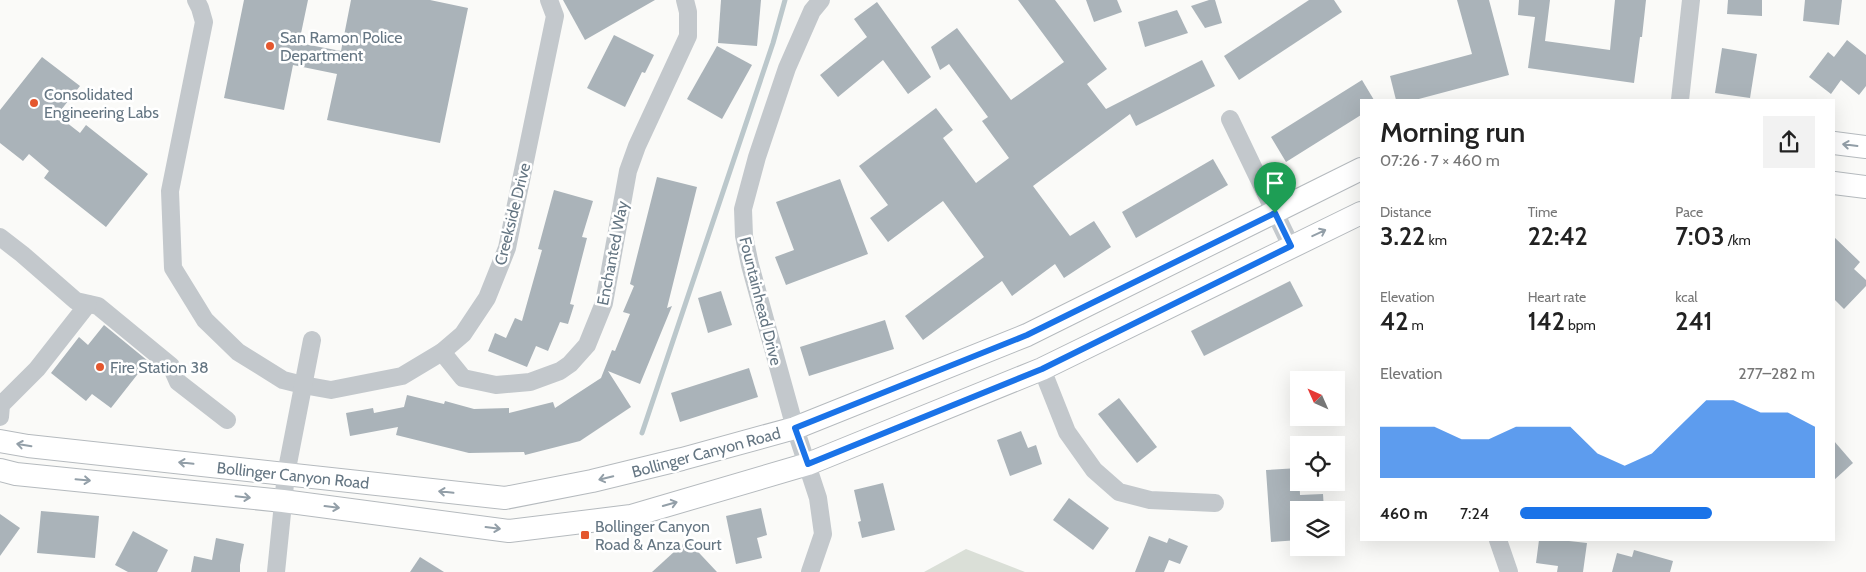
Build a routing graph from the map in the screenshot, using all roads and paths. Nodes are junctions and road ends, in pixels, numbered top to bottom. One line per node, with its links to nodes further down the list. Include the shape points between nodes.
1 (196, 0): 21 (street, Creekside Drive, via 204,22 170,191 173,268 205,320 238,352 283,380)
2 (549, 0): 19 (street, Creekside Drive, via 555,16 507,248 487,298 463,334)
3 (685, 0): 19 (street, Enchanted Way, via 688,36 628,171 604,303 587,345 560,371 530,382 496,385 463,378)
4 (821, 0): 24 (street, Fountainhead Drive, via 812,11 787,68 752,171 743,209 750,265)
5 (1691, 0): 6 (street)
6 (1680, 99)
7 (1230, 119): 13 (street)
8 (1835, 143): 9 (main road, one-way to 8)
9 (1866, 147)
10 (1360, 170): 13 (main road, Bollinger Canyon Road)
11 (1835, 183): 12 (main road)
12 (1866, 186)
13 (1275, 213): 16 (street); 24 (main road, Bollinger Canyon Road, via 1027,335)
14 (1360, 213): 16 (main road, Bollinger Canyon Road, one-way to 14)
15 (0, 237): 17 (street, via 76,301)
16 (1291, 246): 20 (main road, Bollinger Canyon Road)
17 (88, 304): 22 (street, via 37,369 1,405); 23 (street, via 98,306 171,366 178,382)
18 (312, 340): 21 (street)
19 (442, 352): 21 (street, Creekside Drive, via 402,376 330,390)
20 (1042, 369): 26 (main road, Bollinger Canyon Road); 30 (street, via 1067,432 1094,470 1119,492 1150,500)
21 (303, 385): 28 (street)
22 (0, 417)
23 (227, 420)
24 (795, 428): 26 (street, Fountainhead Drive); 28 (main road, Bollinger Canyon Road, one-way to 28, via 592,481 505,498)
25 (0, 441): 28 (main road, Bollinger Canyon Road, one-way to 25)
26 (808, 464): 29 (main road, Bollinger Canyon Road, one-way to 26, via 509,531 631,516); 33 (street, Fountainhead Drive, via 818,498 822,534)
27 (0, 470): 29 (main road, Bollinger Canyon Road, one-way to 29)
28 (286, 474): 29 (street)
29 (283, 501): 32 (street)
30 (1215, 503)
31 (1498, 541): 34 (street)
32 (276, 572)
33 (810, 572)
34 (1509, 572)

